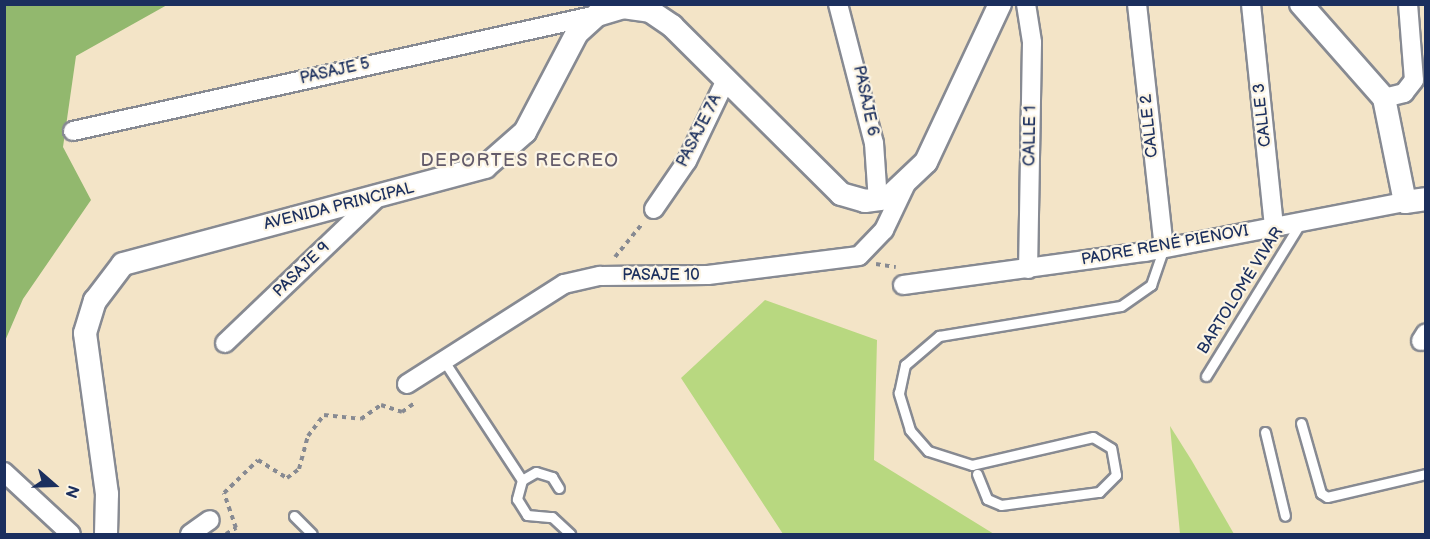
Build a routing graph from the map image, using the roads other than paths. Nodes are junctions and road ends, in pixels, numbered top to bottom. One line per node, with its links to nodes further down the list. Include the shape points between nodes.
1 (838, 4): 15 (street, PASAJE 6, via 874,143)
2 (1000, 4): 12 (street, via 926,162)
3 (1026, 4): 20 (street, CALLE 1, via 1032,44)
4 (1137, 4): 19 (street, CALLE 2)
5 (1251, 4): 18 (street, CALLE 3)
6 (1301, 4): 10 (street)
7 (1408, 4): 10 (street, via 1414,80 1404,93)
8 (597, 15): 9 (street, AVENIDA PRINCIPAL, via 623,7 656,15); 11 (street, PASAJE 5); 13 (street, AVENIDA PRINCIPAL, via 577,33 533,119 501,156 468,175)
9 (725, 82): 15 (street, AVENIDA PRINCIPAL, via 831,186 853,199); 16 (street, PASAJE 7A, via 687,161)
10 (1384, 98): 14 (street)
11 (73, 131)
12 (905, 186): 15 (street); 23 (street, PASAJE 10, via 884,230 859,256 708,275 600,276 564,284)
13 (378, 197): 22 (street, PASAJE 9); 37 (street, AVENIDA PRINCIPAL, via 162,249 123,264 112,274 89,315 85,351 106,494)
14 (1415, 200): 17 (street, PADRE RENÉ PIENOVI)
15 (878, 201)
16 (654, 209)
17 (1301, 222): 18 (street, PADRE RENÉ PIENOVI); 24 (lane, BARTOLOMÉ VIVAR)
18 (1274, 226): 19 (street, PADRE RENÉ PIENOVI)
19 (1164, 248): 20 (street, PADRE RENÉ PIENOVI); 29 (lane, via 1151,285 1121,306 939,336 911,357 899,393 910,430 928,451 972,465 1093,436 1111,448 1116,475 1099,492 1001,506 987,499)
20 (1028, 269): 21 (street, PADRE RENÉ PIENOVI)
21 (903, 285)
22 (225, 343)
23 (446, 364): 25 (street, PASAJE 10); 31 (lane)
24 (1206, 376)
25 (406, 384)
26 (1301, 423): 30 (lane, via 1321,493 1327,497)
27 (1265, 432): 34 (lane)
28 (4, 472): 36 (street)
29 (977, 474)
30 (1425, 474)
31 (522, 480): 32 (lane, via 536,472 552,477); 40 (lane, via 517,499 527,515 552,517)
32 (559, 488)
33 (294, 516): 39 (lane)
34 (1285, 516)
35 (210, 520): 38 (street)
36 (71, 534)
37 (106, 534)
38 (190, 534)
39 (312, 534)
40 (570, 534)

